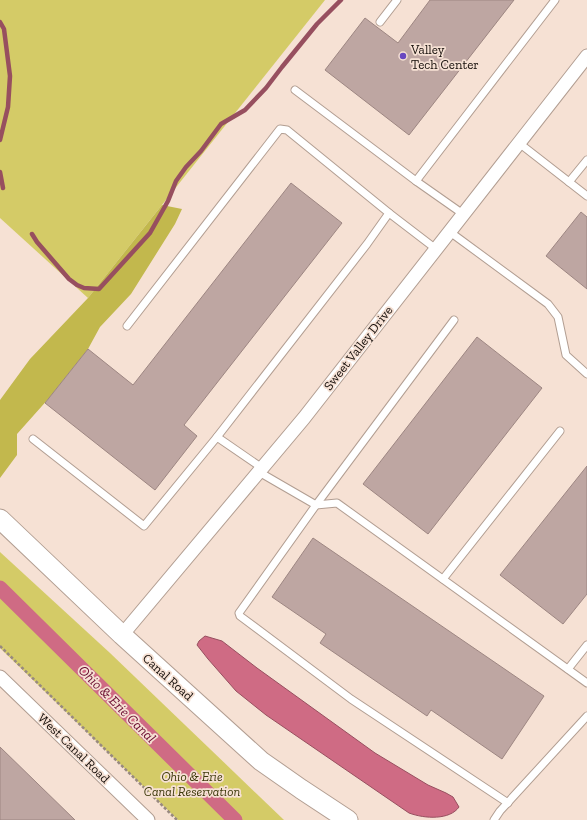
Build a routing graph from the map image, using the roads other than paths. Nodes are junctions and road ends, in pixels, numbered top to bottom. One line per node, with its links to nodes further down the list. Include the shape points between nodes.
1 (397, 0): 3 (lane)
2 (556, 0): 8 (lane)
3 (380, 22)
4 (587, 56): 6 (street, Sweet Valley Drive)
5 (295, 90): 8 (lane)
6 (519, 143): 9 (lane); 12 (street, Sweet Valley Drive)
7 (587, 160): 9 (lane)
8 (416, 181): 12 (lane)
9 (569, 182): 10 (lane)
10 (587, 196)
11 (389, 213): 14 (lane); 16 (lane, via 287,130 280,129); 19 (lane, via 368,244)
12 (463, 214): 13 (street, Sweet Valley Drive)
13 (450, 232): 14 (street, Sweet Valley Drive); 17 (lane, via 548,304 558,317 566,355)
14 (436, 249): 21 (street, Sweet Valley Drive, via 304,418)
15 (454, 320): 22 (lane)
16 (127, 326)
17 (587, 374)
18 (560, 431): 24 (lane)
19 (217, 437): 20 (lane, via 144,526); 21 (lane)
20 (33, 439)
21 (260, 470): 22 (lane); 25 (street, Sweet Valley Drive)
22 (316, 505): 24 (lane, via 337,503); 31 (lane, via 239,613 240,616 351,699)
23 (0, 519): 25 (main road, Canal Road)
24 (443, 579): 27 (lane)
25 (122, 635): 33 (main road, Canal Road, via 261,761)
26 (587, 645): 27 (lane)
27 (568, 670): 29 (lane)
28 (0, 677): 32 (street, West Canal Road)
29 (587, 683)
30 (587, 716): 31 (lane)
31 (508, 802): 34 (lane)
32 (148, 820)
33 (348, 820)
34 (494, 820)

